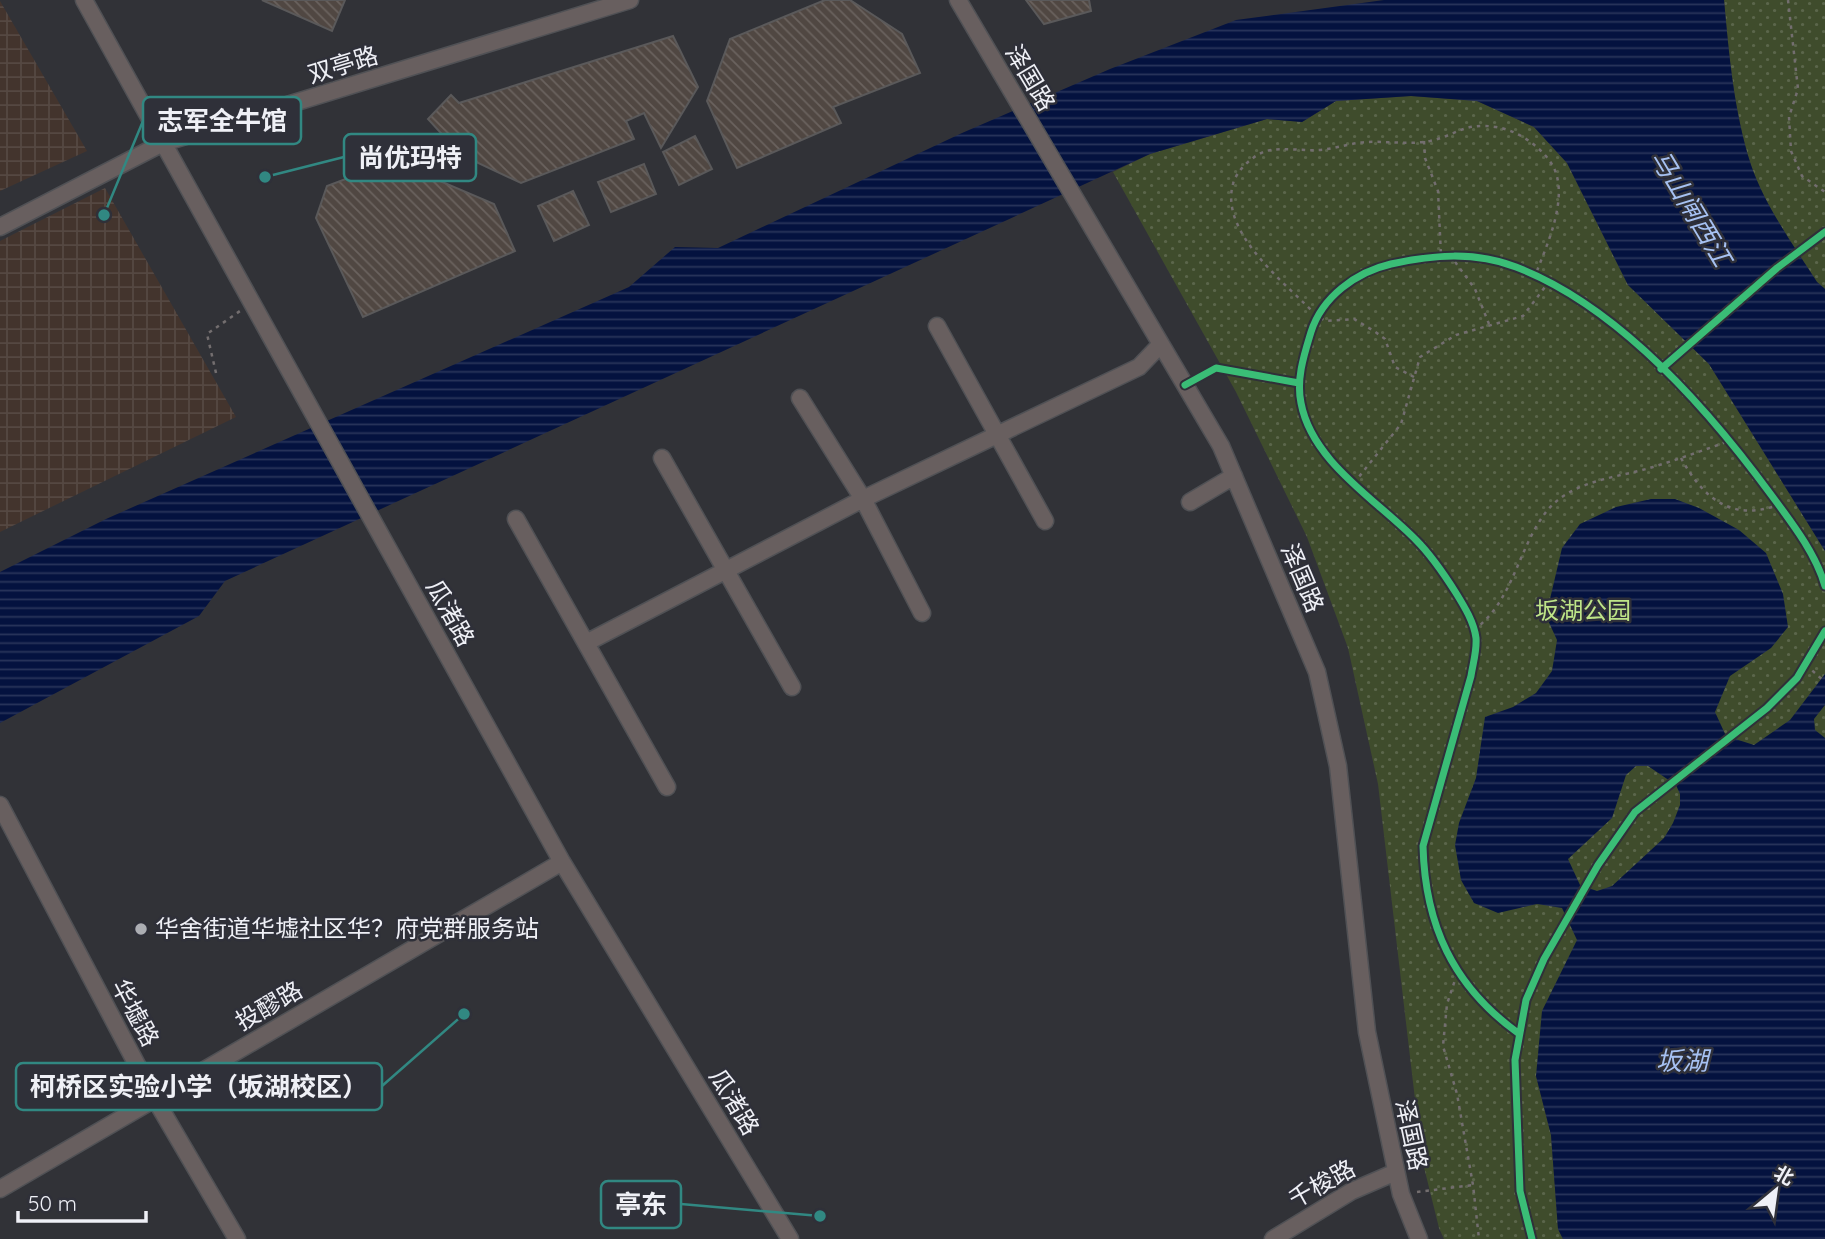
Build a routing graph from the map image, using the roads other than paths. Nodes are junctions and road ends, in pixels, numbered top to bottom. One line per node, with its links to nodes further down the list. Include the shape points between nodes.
1 (85, 0): 4 (street, 瓜渚路)
2 (630, 0): 4 (street, 双亭路)
3 (958, 0): 7 (street, 泽国路)
4 (163, 143): 5 (street, 双亭路); 22 (street, 瓜渚路)
5 (0, 227)
6 (937, 326): 9 (street)
7 (1161, 344): 9 (street, via 1139,368); 11 (street, 泽国路, via 1222,446)
8 (800, 398): 12 (street)
9 (996, 436): 12 (street); 15 (street)
10 (662, 458): 16 (street)
11 (1234, 476): 13 (street); 24 (street, 泽国路, via 1317,673 1338,766 1367,1032)
12 (863, 499): 16 (street); 17 (street)
13 (1190, 502)
14 (516, 519): 18 (street)
15 (1045, 521)
16 (725, 571): 18 (street); 19 (street)
17 (922, 613)
18 (586, 643): 20 (street)
19 (792, 687)
20 (667, 787)
21 (0, 805): 23 (street, 华墟路)
22 (562, 862): 23 (street, 投醪路); 27 (street, 瓜渚路)
23 (155, 1098): 25 (street, 投醪路); 26 (street, 华墟路)
24 (1396, 1172): 28 (street, 千梭路, via 1352,1191); 29 (street, 泽国路)
25 (0, 1189)
26 (237, 1239)
27 (790, 1239)
28 (1273, 1239)
29 (1419, 1239)

